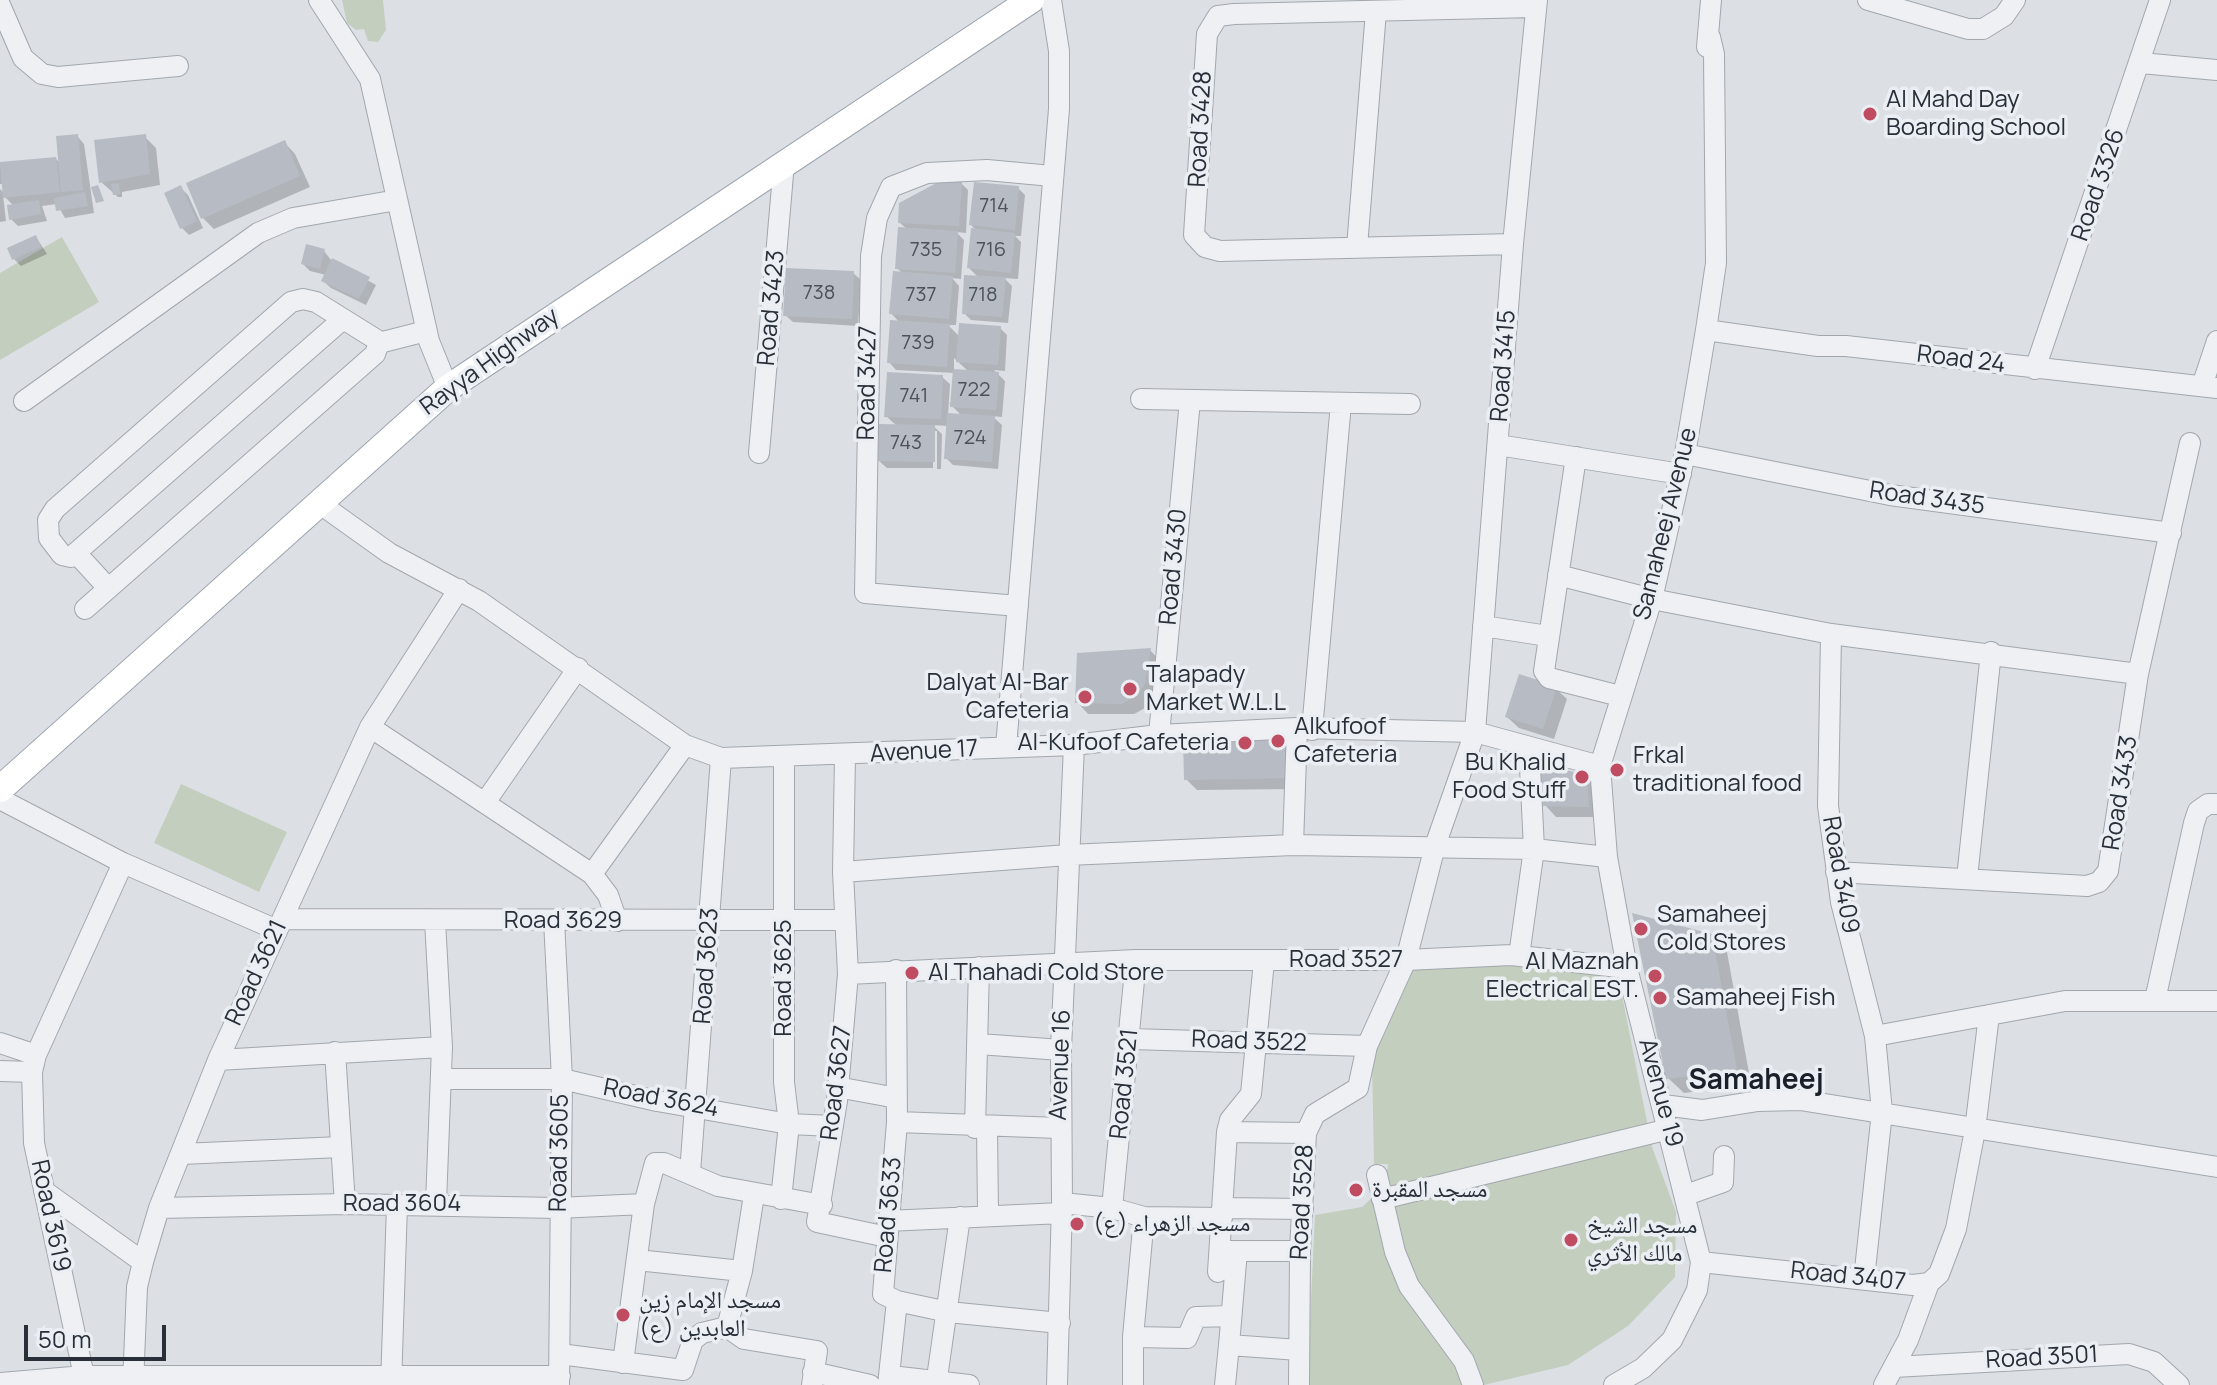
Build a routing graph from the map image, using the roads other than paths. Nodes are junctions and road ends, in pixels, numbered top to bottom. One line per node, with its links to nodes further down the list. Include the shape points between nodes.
1 (319, 0): 16 (street, via 370,79)
2 (1031, 0): 14 (main road, Rayya Highway)
3 (1051, 0): 15 (street, via 1059,51)
4 (1711, 0): 20 (street, Samaheej Avenue, via 1716,263)
5 (1868, 0): 6 (street, via 1983,29 2004,16)
6 (2015, 0)
7 (2160, 0): 11 (street, Road 3326)
8 (1536, 4): 10 (street, Road 3428); 17 (street, Road 3415)
9 (0, 5): 12 (street, via 23,58 42,74)
10 (1376, 11): 18 (street); 18 (street, Road 3428, via 1218,16 1207,34 1194,235 1205,247 1220,251)
11 (2141, 63): 13 (street); 24 (street, Road 3326)
12 (178, 66)
13 (2217, 70)
14 (784, 163): 26 (main road, Rayya Highway); 34 (street, Road 3423)
15 (1052, 176): 44 (street); 44 (street, Road 3427, via 987,170 927,173 891,187 877,218 871,256 865,593)
16 (397, 200): 21 (street); 29 (street, via 302,216 258,233)
17 (1513, 244): 18 (street, Road 3428); 33 (street, Road 3415)
18 (1357, 247)
19 (343, 319): 23 (street); 39 (street); 39 (street, via 310,299 291,302 55,509 48,520 49,538 66,557)
20 (1707, 324): 24 (street, Road 24); 36 (street, Samaheej Avenue)
21 (426, 331): 23 (street); 26 (street)
22 (2217, 341): 25 (street)
23 (379, 343): 41 (street, via 375,354)
24 (2035, 369): 25 (street, Road 24)
25 (2210, 387)
26 (448, 388): 37 (main road, Rayya Highway)
27 (1141, 399): 28 (street)
28 (1190, 400): 30 (street); 56 (street, Road 3430)
29 (24, 401)
30 (1341, 403): 31 (street); 54 (street)
31 (1410, 404)
32 (2190, 443): 38 (street, Road 3433)
33 (1498, 445): 35 (street, Road 3435); 46 (street, Road 3415)
34 (759, 453)
35 (1576, 457): 36 (street, Road 3435); 40 (street)
36 (1683, 464): 38 (street, Road 3435); 43 (street, Samaheej Avenue)
37 (319, 503): 42 (street, Avenue 17, via 389,553); 65 (main road, Rayya Highway)
38 (2171, 533): 51 (street, Road 3433)
39 (77, 554): 41 (street)
40 (1558, 575): 43 (street); 48 (street)
41 (108, 588): 45 (street)
42 (459, 589): 50 (street, Avenue 17); 53 (street, Road 3621)
43 (1652, 599): 47 (street); 52 (street, Samaheej Avenue)
44 (1018, 606): 59 (street)
45 (85, 609)
46 (1483, 626): 48 (street); 55 (street, Road 3415)
47 (1831, 634): 49 (street); 76 (street, Road 3409, via 1826,765)
48 (1548, 636): 52 (street, via 1544,671 1549,678)
49 (1991, 652): 51 (street); 78 (street)
50 (578, 668): 57 (street, Avenue 17); 67 (street)
51 (2138, 674): 78 (street, Road 3433, via 2111,857 2099,882 2087,886)
52 (1620, 696): 64 (street, Samaheej Avenue)
53 (370, 727): 67 (street); 85 (street, Road 3621)
54 (1304, 729): 55 (street, Avenue 17); 56 (street, Avenue 17); 69 (street)
55 (1475, 732): 60 (street, Avenue 17); 70 (street, Road 3415)
56 (1159, 735): 58 (street, Avenue 17)
57 (685, 745): 63 (street, Avenue 17); 77 (street)
58 (1074, 745): 59 (street, Avenue 17); 72 (street, Avenue 16)
59 (1006, 747): 61 (street, Avenue 17)
60 (1529, 747): 64 (street, Avenue 17); 71 (street)
61 (845, 756): 62 (street, Avenue 17); 75 (street, Road 3627)
62 (784, 757): 63 (street, Avenue 17); 80 (street, Road 3625)
63 (721, 758): 84 (street, Road 3623)
64 (1600, 766): 73 (street, Avenue 19)
65 (0, 789)
66 (0, 799): 74 (street, Road 3629)
67 (486, 801): 77 (street)
68 (2217, 804): 95 (street, via 2198,811 2194,823)
69 (1293, 845): 70 (street); 72 (street)
70 (1435, 846): 71 (street); 88 (street, Road 3528)
71 (1534, 849): 73 (street); 86 (street)
72 (1068, 855): 75 (street); 90 (street, Avenue 16)
73 (1607, 857): 92 (street, Avenue 19)
74 (123, 863): 85 (street, Road 3629); 108 (street, Road 3619)
75 (843, 872): 81 (street, Road 3627)
76 (1836, 872): 78 (street, Road 3433); 98 (street, Road 3409)
77 (592, 874): 83 (street, via 608,895)
78 (1967, 878)
79 (554, 920): 82 (street, Road 3629); 83 (street, Road 3629); 111 (street, Road 3605)
80 (784, 920): 81 (street, Road 3629); 84 (street, Road 3629); 118 (street, Road 3625)
81 (844, 920): 94 (street, Road 3627)
82 (435, 921): 85 (street, Road 3629); 104 (street)
83 (617, 921): 84 (street, Road 3629)
84 (710, 922): 115 (street, Road 3623)
85 (280, 924): 107 (street, Road 3621)
86 (1519, 956): 88 (street, Road 3527); 92 (street, Road 3527)
87 (1136, 960): 89 (street, Road 3527); 90 (street, Road 3527); 99 (street, Road 3521)
88 (1406, 960): 89 (street, Road 3527); 103 (street, Road 3528)
89 (1264, 961): 101 (street)
90 (1064, 964): 91 (street); 105 (street, Avenue 16)
91 (979, 967): 93 (street); 102 (street)
92 (1627, 968): 114 (street, Avenue 19)
93 (896, 970): 94 (street); 113 (street, Road 3633)
94 (848, 974): 112 (street, Road 3627)
95 (2155, 1000): 96 (street); 97 (street, via 2065,1001)
96 (2217, 1001)
97 (1989, 1015): 98 (street); 123 (street, Road 3407)
98 (1875, 1036): 116 (street, Road 3409)
99 (1131, 1039): 101 (street, Road 3522); 145 (street, Road 3521)
100 (0, 1043): 108 (street)
101 (1254, 1043): 103 (street, Road 3522); 124 (street, via 1251,1094)
102 (979, 1044): 105 (street); 120 (street)
103 (1367, 1046): 125 (street, Road 3528, via 1358,1088 1315,1114)
104 (442, 1047): 106 (street); 110 (street)
105 (1061, 1050): 121 (street, Avenue 16)
106 (335, 1052): 107 (street); 126 (street)
107 (218, 1060): 127 (street, Road 3621)
108 (34, 1063): 109 (street); 132 (street, Road 3619, via 31,1119)
109 (0, 1071)
110 (441, 1079): 111 (street, Road 3624); 137 (street)
111 (562, 1079): 115 (street, Road 3624); 143 (street, Road 3605)
112 (837, 1087): 113 (street); 119 (street, Road 3627)
113 (897, 1098): 117 (street, Road 3633)
114 (1663, 1105): 116 (street, via 1702,1110 1778,1099); 122 (street, Avenue 19)
115 (697, 1106): 118 (street, Road 3624); 130 (street, Road 3623)
116 (1882, 1112): 123 (street); 158 (street, Road 3409)
117 (897, 1122): 120 (street); 151 (street, Road 3633)
118 (789, 1124): 119 (street, Road 3624); 135 (street, Road 3625)
119 (833, 1126): 141 (street, Road 3627)
120 (981, 1128): 121 (street); 147 (street)
121 (1059, 1128): 144 (street, Avenue 16)
122 (1669, 1129): 134 (street, Avenue 19); 136 (street)
123 (1975, 1130): 129 (street); 159 (street, Road 3407, via 1956,1229 1939,1274)
124 (1227, 1132): 125 (street); 148 (street)
125 (1306, 1133): 146 (street, Road 3528)
126 (341, 1147): 127 (street); 138 (street)
127 (181, 1154): 142 (street, Road 3621)
128 (1724, 1156): 134 (street, via 1723,1182)
129 (2217, 1167)
130 (690, 1173): 133 (street); 139 (street, via 655,1163)
131 (1377, 1175): 136 (street)
132 (44, 1191): 155 (street); 170 (street, Road 3619)
133 (754, 1195): 135 (street); 157 (street)
134 (1686, 1195): 156 (street, Avenue 19)
135 (781, 1199): 141 (street)
136 (1382, 1199): 187 (street, via 1409,1286 1464,1361)
137 (436, 1203): 140 (street, Road 3604); 143 (street, Road 3604)
138 (345, 1204): 140 (street, Road 3604); 142 (street, Road 3604)
139 (644, 1204): 143 (street, Road 3604); 154 (street)
140 (397, 1205): 176 (street)
141 (822, 1205): 151 (street, via 817,1222)
142 (159, 1208): 155 (street, Road 3621)
143 (558, 1208): 168 (street, Road 3605)
144 (1062, 1208): 145 (street); 147 (street); 163 (street, Avenue 16)
145 (1112, 1208): 150 (street)
146 (1303, 1209): 148 (street); 152 (street, Road 3528)
147 (988, 1213): 149 (street)
148 (1223, 1213): 150 (street); 153 (street)
149 (960, 1217): 151 (street); 161 (street)
150 (1144, 1217): 165 (street)
151 (887, 1229): 160 (street, Road 3633, via 883,1294)
152 (1300, 1251): 153 (street); 167 (street, Road 3528)
153 (1225, 1258): 162 (street)
154 (637, 1260): 157 (street); 169 (street)
155 (143, 1262): 174 (street, Road 3621)
156 (1701, 1262): 158 (street, Road 3407); 180 (street, Avenue 19, via 1697,1290 1672,1340)
157 (742, 1271): 164 (street)
158 (1864, 1279): 159 (street, Road 3407)
159 (1929, 1283): 171 (street)
160 (897, 1301): 161 (street, Road 3633); 177 (street)
161 (948, 1312): 163 (street, Road 3633); 178 (street)
162 (1231, 1316): 165 (street, via 1196,1317 1187,1338); 166 (street)
163 (1060, 1323): 183 (street, Avenue 16)
164 (727, 1327): 172 (street, via 693,1340); 173 (street, via 744,1339 817,1351)
165 (1133, 1337): 184 (street)
166 (1229, 1345): 167 (street); 185 (street)
167 (1299, 1350): 186 (street, Road 3528)
168 (560, 1354): 169 (street); 175 (street, Road 3605)
169 (623, 1363): 172 (street)
170 (84, 1376): 174 (street); 179 (street)
171 (1889, 1376): 188 (street, Road 3501, via 2129,1354 2154,1362)
172 (683, 1378)
173 (812, 1379): 181 (street)
174 (133, 1380): 176 (street)
175 (560, 1380): 176 (street)
176 (392, 1381)
177 (890, 1381): 178 (street)
178 (936, 1382): 182 (street)
179 (0, 1383)
180 (1623, 1383)
181 (870, 1385)
182 (969, 1385)
183 (1057, 1385)
184 (1133, 1385)
185 (1225, 1385)
186 (1299, 1385)
187 (1473, 1385)
188 (2179, 1385)

